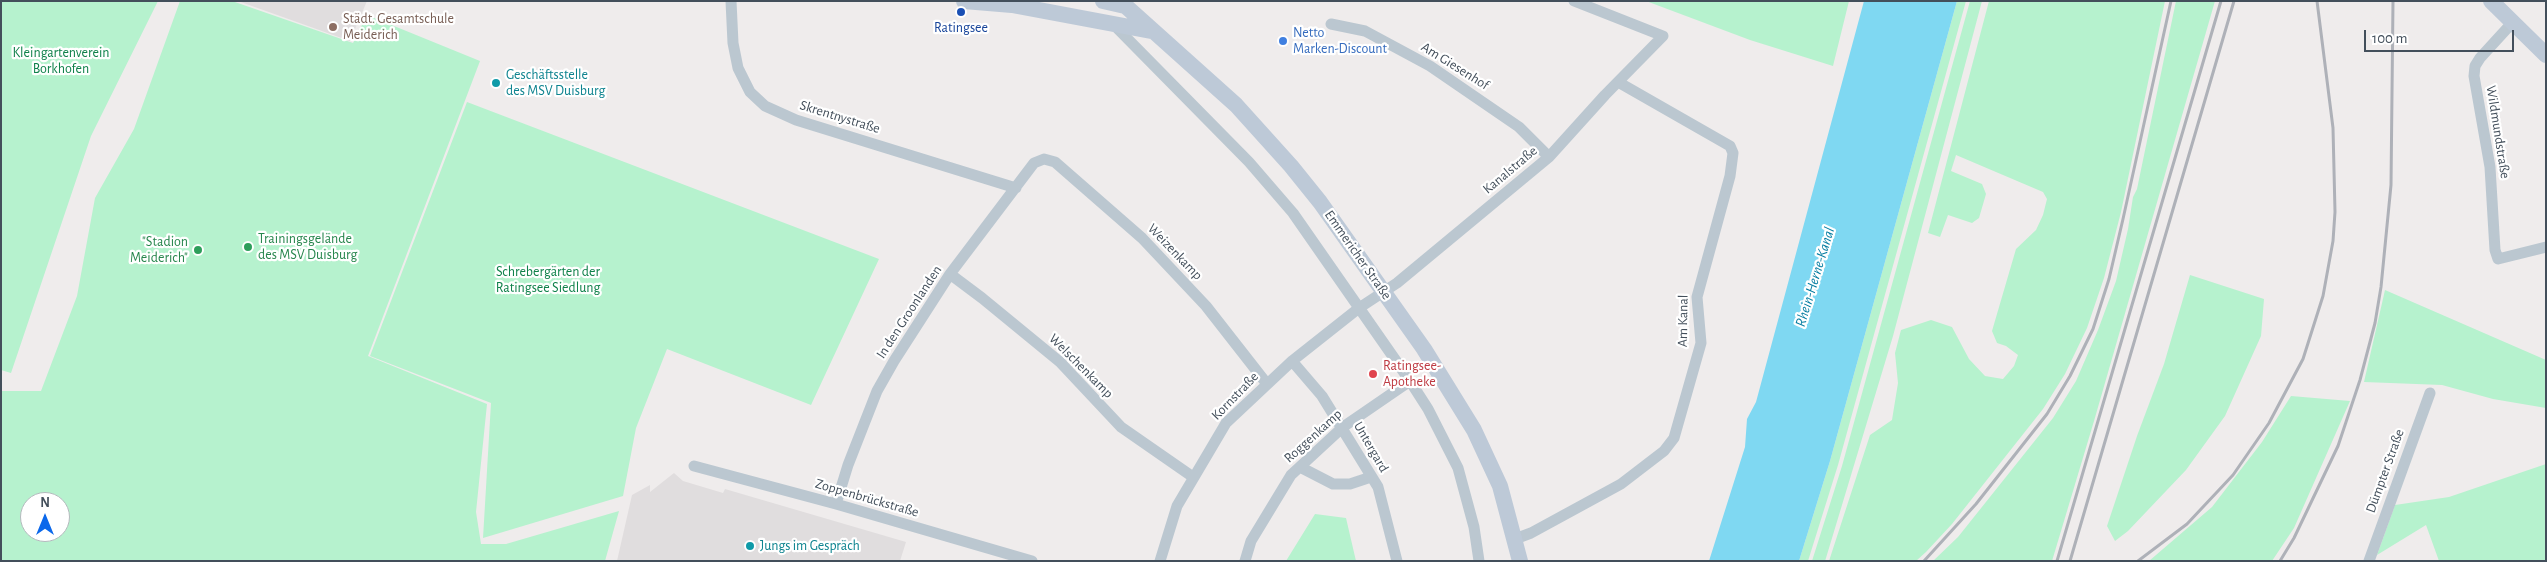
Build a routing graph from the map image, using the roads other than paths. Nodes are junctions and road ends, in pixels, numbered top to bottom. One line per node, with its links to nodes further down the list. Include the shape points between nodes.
1 (730, 1): 15 (street, Skrentnystraße, via 738,68 750,92 765,106 796,120)
2 (964, 1): 7 (main road, via 1012,5)
3 (1103, 1): 6 (main road)
4 (1574, 1): 12 (street, Kanalstraße, via 1663,36)
5 (2491, 1): 8 (main road)
6 (1123, 4): 7 (main road, via 1121,20); 10 (main road, Emmericher Straße)
7 (1111, 23): 10 (main road)
8 (2512, 23): 11 (main road); 16 (street, Wildmundstraße, via 2480,58 2474,76 2490,167 2495,250 2498,259)
9 (1331, 24): 13 (street, Am Giesenhof, via 1365,32 1430,66 1519,126)
10 (1141, 31): 18 (main road, Emmericher Straße, via 1207,78 1263,132 1320,202); 19 (street, Emmericher Straße, via 1293,213)
11 (2546, 55)
12 (1618, 82): 13 (street, Kanalstraße); 30 (street, Am Kanal, via 1730,146 1733,153 1730,176 1697,297 1701,343 1674,438 1664,451 1621,484)
13 (1549, 158): 18 (street, Kanalstraße)
14 (1044, 159): 15 (street, In den Groonlanden, via 1034,163); 22 (street, Weizenkamp, via 1063,168 1142,238 1206,306)
15 (1016, 188): 17 (street, In den Groonlanden)
16 (2546, 247)
17 (950, 274): 27 (street, Welschenkamp, via 1060,362 1121,427); 29 (street, In den Groonlanden, via 877,391)
18 (1384, 292): 19 (street, Kanalstraße); 30 (main road, Emmericher Straße, via 1453,393 1485,451 1500,486)
19 (1359, 308): 20 (street, Kornstraße); 21 (street, Emmericher Straße)
20 (1292, 361): 22 (street, Kornstraße); 24 (street, Untergard)
21 (1410, 381): 24 (street, Roggenkamp); 35 (street, Emmericher Straße, via 1458,468 1474,527)
22 (1267, 384): 27 (street, Kornstraße, via 1226,423)
23 (2430, 393): 37 (street, Dümpter Straße)
24 (1343, 427): 26 (street, Roggenkamp); 28 (street, Untergard)
25 (694, 466): 29 (street, Zoppenbrückstraße)
26 (1300, 467): 28 (street, via 1333,484 1350,484); 33 (street, Roggenkamp, via 1291,475 1251,541)
27 (1193, 477): 32 (street, Kornstraße, via 1176,506)
28 (1371, 477): 34 (street, Untergard, via 1384,504)
29 (836, 504): 31 (street, Zoppenbrückstraße)
30 (1515, 539): 36 (main road, Emmericher Straße)
31 (1032, 561)
32 (1160, 561)
33 (1245, 561)
34 (1397, 561)
35 (1479, 561)
36 (1520, 561)
37 (2369, 561)

